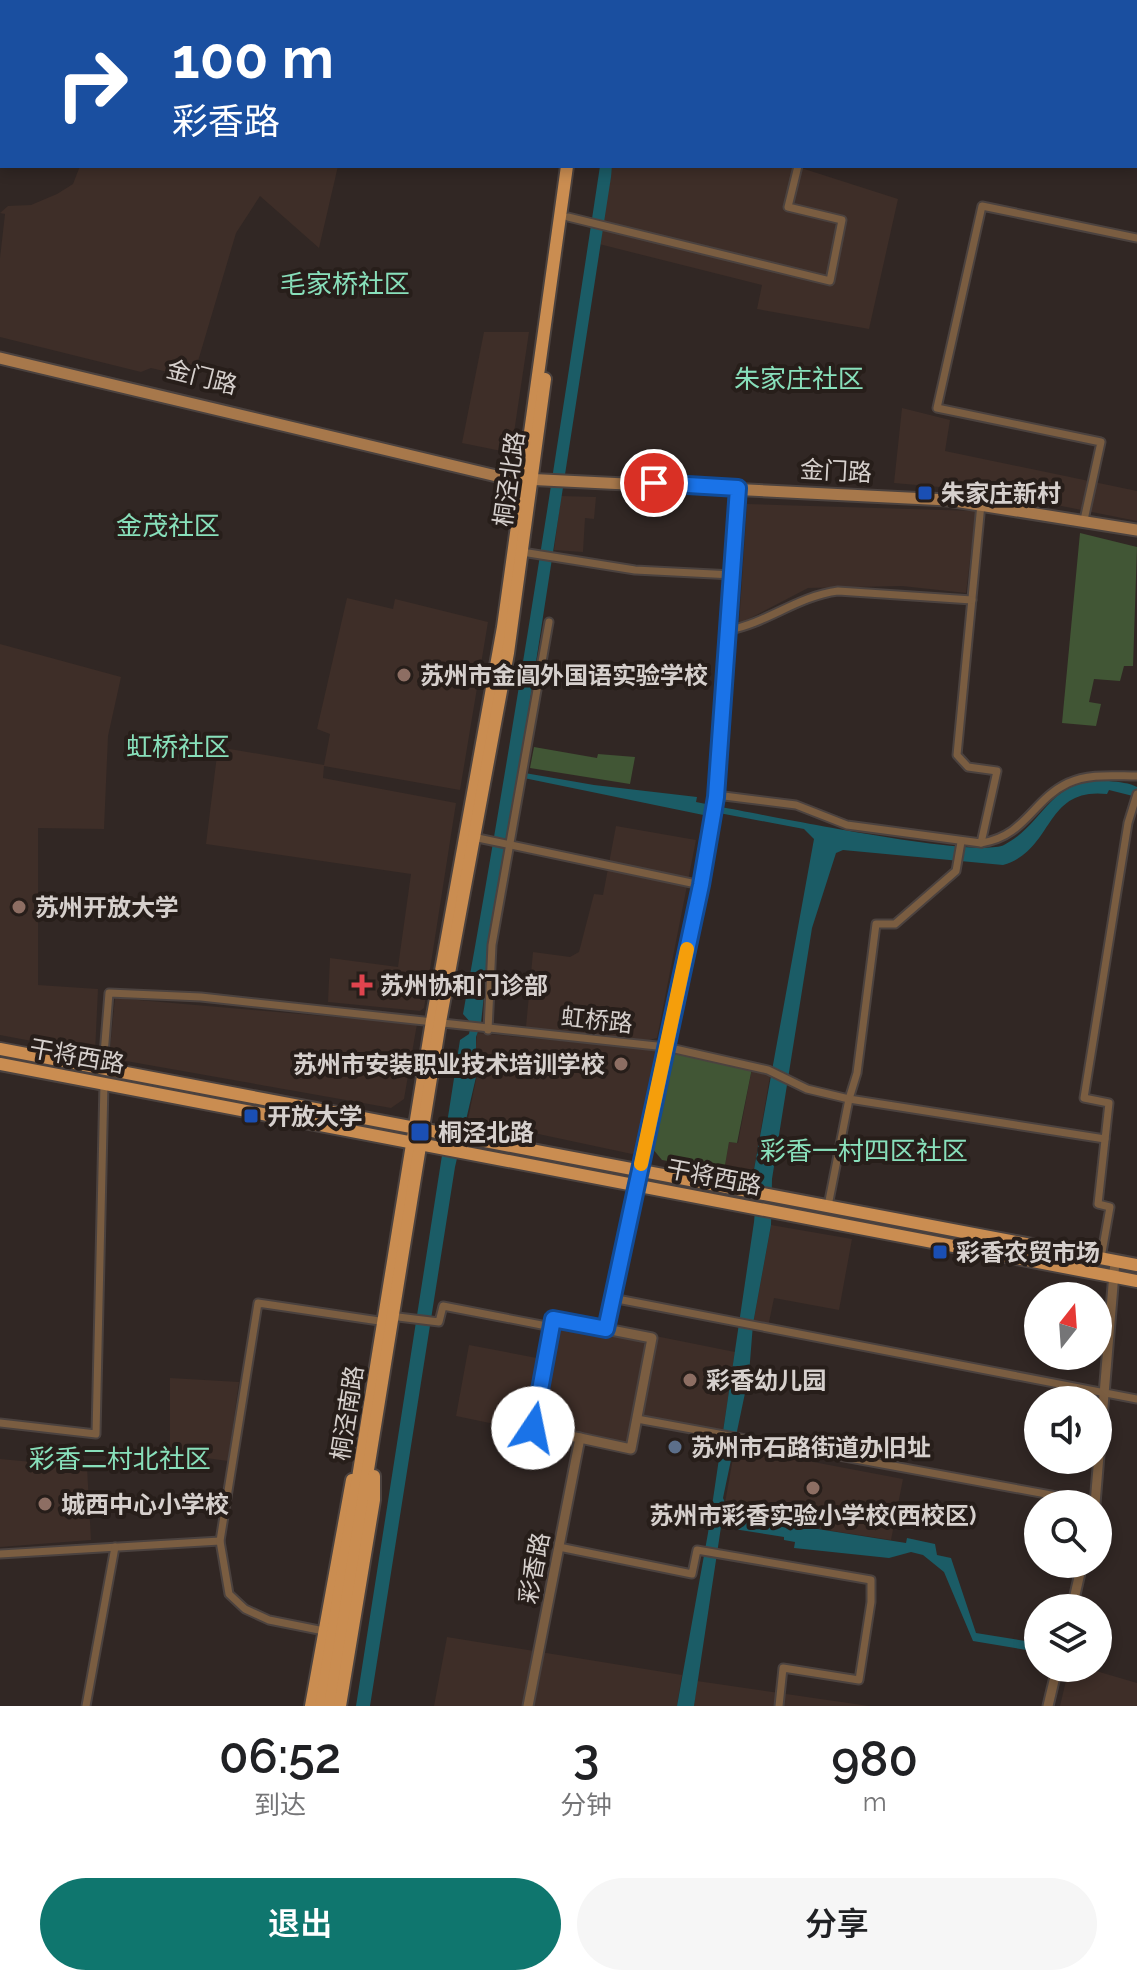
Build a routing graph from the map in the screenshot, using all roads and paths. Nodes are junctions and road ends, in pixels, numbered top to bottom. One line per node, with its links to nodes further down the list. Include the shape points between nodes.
1 (567, 168): 8 (main road, 桐泾北路)
2 (576, 168): 4 (main road, 桐泾北路)
3 (798, 168): 4 (street, via 788,207 842,220 830,281)
4 (568, 217): 8 (main road, 桐泾北路)
5 (1137, 238): 11 (street, via 982,206 937,408 1101,442)
6 (0, 351): 8 (main road, 金门路)
7 (0, 358): 8 (main road, 金门路, via 476,473)
8 (530, 478): 9 (main road, 金门路); 13 (main road, 桐泾北路); 26 (main road, 桐泾北路)
9 (738, 488): 10 (main road, 金门路); 14 (street)
10 (981, 504): 11 (main road, 金门路); 15 (street)
11 (1084, 520): 12 (main road, 金门路)
12 (1137, 530)
13 (522, 552): 14 (street, via 635,570); 21 (main road, 桐泾北路)
14 (733, 575): 17 (street)
15 (972, 600): 17 (street, via 816,593 748,627); 23 (street, via 957,755 968,767 997,771)
16 (549, 622): 22 (street)
17 (729, 630): 20 (street)
18 (1137, 776): 23 (street, via 1092,776 1068,783 1019,828)
19 (1137, 794): 35 (street, via 1084,1098 1109,1103)
20 (716, 796): 24 (street, via 796,805 847,825); 25 (street)
21 (473, 837): 22 (street); 26 (main road, 桐泾北路)
22 (509, 843): 25 (street); 27 (street)
23 (981, 843): 24 (street)
24 (961, 844): 33 (street, via 956,871 895,924 876,924)
25 (701, 885): 28 (street)
26 (436, 1022): 27 (street, 虹桥路); 31 (street, 虹桥路, via 201,997 109,993); 34 (main road, 桐泾北路)
27 (483, 1029): 28 (street, 虹桥路)
28 (666, 1047): 33 (street, 虹桥路, via 768,1070 795,1084); 37 (street)
29 (0, 1049): 31 (main road, 干将西路)
30 (0, 1064): 32 (main road, 干将西路)
31 (103, 1067): 34 (main road, 干将西路)
32 (104, 1083): 36 (main road, 干将西路); 54 (street, via 96,1434)
33 (849, 1099): 35 (street, 虹桥路); 39 (street)
34 (419, 1127): 36 (main road, 桐泾南路); 37 (main road, 干将西路)
35 (1105, 1139): 40 (street, via 1098,1204 1110,1207)
36 (417, 1142): 38 (main road, 干将西路); 46 (main road, 桐泾南路)
37 (640, 1169): 38 (street); 39 (main road, 干将西路)
38 (637, 1184): 43 (main road, 干将西路); 45 (street)
39 (828, 1206): 40 (main road, 干将西路)
40 (1101, 1258): 41 (main road, 干将西路)
41 (1115, 1261): 42 (main road, 干将西路); 43 (street)
42 (1137, 1265)
43 (1112, 1276): 44 (main road, 干将西路); 50 (street)
44 (1137, 1281)
45 (612, 1298): 48 (street); 49 (street)
46 (388, 1319): 47 (street, via 439,1322 443,1306); 55 (main road, 桐泾南路); 58 (street, via 258,1303)
47 (552, 1327): 48 (street, via 553,1319); 56 (street, via 533,1428)
48 (606, 1329): 53 (street, via 652,1338)
49 (1059, 1386)
50 (1106, 1386)
51 (1112, 1396): 52 (street)
52 (1137, 1399)
53 (637, 1419): 56 (street, via 631,1449); 57 (street)
54 (0, 1423)
55 (371, 1427): 62 (main road, via 347,1496); 66 (main road, 桐泾南路); 67 (main road, 桐泾南路); 68 (main road, via 374,1500)
56 (580, 1438): 60 (street, 彩香路)
57 (1026, 1490)
58 (220, 1541): 59 (street); 62 (street, via 229,1594 238,1605 280,1623)
59 (115, 1547): 61 (street); 64 (street)
60 (559, 1547): 69 (street, 彩香路); 70 (street, via 692,1574 697,1550 871,1580 859,1680 783,1668)
61 (0, 1554)
62 (324, 1631): 65 (main road)
63 (1054, 1682): 71 (street)
64 (86, 1706)
65 (311, 1706)
66 (321, 1706)
67 (330, 1706)
68 (340, 1706)
69 (528, 1706)
70 (779, 1706)
71 (1048, 1706)

